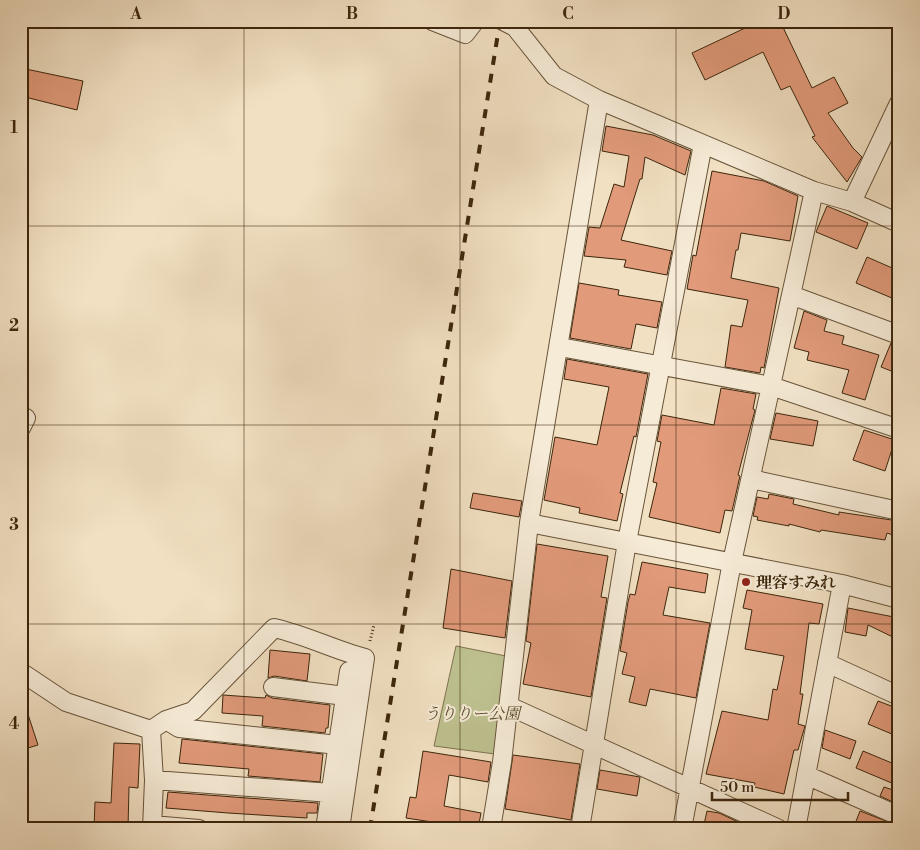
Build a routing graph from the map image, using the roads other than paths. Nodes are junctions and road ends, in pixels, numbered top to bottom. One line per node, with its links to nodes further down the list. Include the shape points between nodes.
1 (432, 21): 2 (street, via 465,34)
2 (475, 21)
3 (503, 21): 4 (street, via 515,27 554,76)
4 (599, 100): 6 (street); 12 (street)
5 (899, 103): 8 (street)
6 (702, 144): 7 (street); 13 (street)
7 (814, 191): 8 (street); 10 (street)
8 (852, 202): 9 (street)
9 (899, 223)
10 (791, 295): 11 (street); 14 (street)
11 (899, 335)
12 (560, 347): 13 (street); 18 (street)
13 (661, 365): 14 (street); 19 (street)
14 (771, 386): 15 (street); 16 (street)
15 (899, 429)
16 (751, 479): 17 (street); 20 (street)
17 (899, 511)
18 (529, 523): 19 (street); 29 (street)
19 (628, 542): 20 (street); 33 (street)
20 (732, 562): 21 (street); 36 (street)
21 (842, 584): 22 (street); 23 (street)
22 (899, 599)
23 (827, 663): 28 (street); 34 (street)
24 (349, 671): 27 (street)
25 (21, 672): 31 (street, via 66,702)
26 (272, 687): 27 (street)
27 (346, 696): 32 (street)
28 (899, 696)
29 (509, 706): 33 (street); 43 (street)
30 (166, 720): 31 (street); 32 (street, via 179,728); 42 (street, via 193,711 274,628 365,658)
31 (151, 730): 35 (street)
32 (338, 745): 37 (street)
33 (594, 745): 36 (street); 44 (street)
34 (806, 775): 38 (street); 47 (street)
35 (154, 780): 37 (street); 39 (street)
36 (690, 789): 45 (street); 46 (street)
37 (331, 793): 41 (street)
38 (899, 816)
39 (152, 827): 40 (street)
40 (199, 829)
41 (325, 829)
42 (340, 829)
43 (491, 829)
44 (580, 829)
45 (682, 829)
46 (779, 829)
47 (796, 829)

